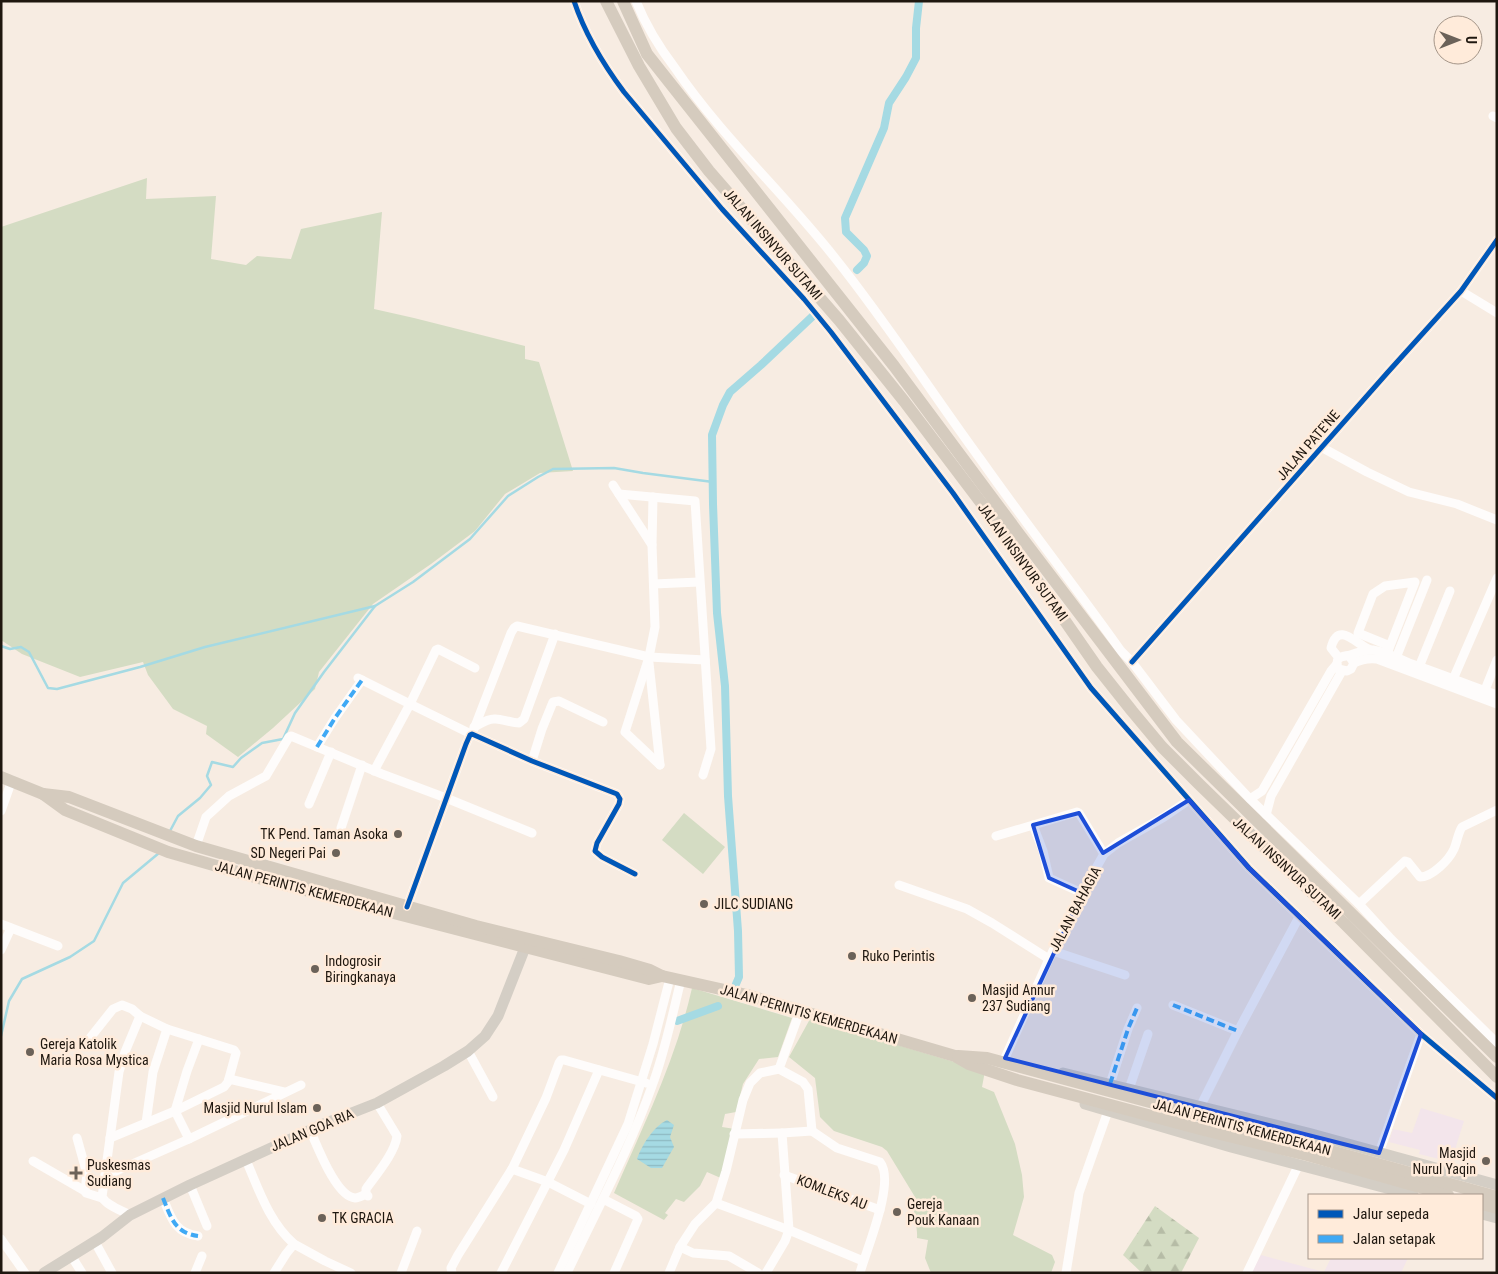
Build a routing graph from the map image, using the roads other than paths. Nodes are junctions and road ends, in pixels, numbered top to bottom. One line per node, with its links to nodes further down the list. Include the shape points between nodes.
1 (574, 1): 50 (street, via 585,31 627,96 831,332 953,493 1091,688)
2 (606, 1): 92 (highway, JALAN INSINYUR SUTAMI, via 638,66 682,136 904,401 1132,711 1162,747 1344,922)
3 (623, 1): 87 (highway, JALAN INSINYUR SUTAMI, via 647,54 894,366 1177,742)
4 (636, 1): 26 (street, via 652,35 691,92 835,257 1056,564)
5 (1497, 240): 6 (street, JALAN PATE'NE)
6 (1461, 291): 7 (street); 8 (street, JALAN PATE'NE)
7 (1497, 313)
8 (1321, 447): 12 (street, via 1408,492 1457,504); 26 (street, JALAN PATE'NE)
9 (613, 486): 10 (street)
10 (619, 494): 11 (street); 13 (street)
11 (652, 497): 13 (street); 16 (street, via 695,501)
12 (1497, 520)
13 (652, 545): 17 (street)
14 (1497, 578): 31 (street)
15 (1427, 580): 27 (street)
16 (699, 582): 17 (street); 24 (street)
17 (654, 584): 22 (street, via 655,627)
18 (1450, 591): 30 (street)
19 (555, 634): 22 (street); 37 (street, via 524,719 519,723 495,718); 37 (street, via 521,626 514,628)
20 (1371, 650): 21 (street); 23 (street, via 1364,650); 28 (street, via 1344,634 1338,636 1331,648)
21 (1389, 650): 21 (street, via 1401,618 1415,582 1385,586 1373,594 1358,633); 27 (street)
22 (648, 657): 22 (street, via 625,732 660,765 654,716); 24 (street)
23 (1352, 659): 27 (street); 28 (street, via 1343,656); 28 (street, via 1352,669 1347,671)
24 (705, 660): 43 (street, via 711,749)
25 (1497, 660): 32 (street)
26 (1132, 662): 49 (street, via 1176,720)
27 (1395, 662): 30 (street)
28 (1339, 664): 45 (street, via 1331,671); 47 (street)
29 (475, 668): 34 (street, via 436,650)
30 (1418, 670): 31 (street)
31 (1452, 683): 32 (street)
32 (1483, 695): 33 (street); 35 (street)
33 (1497, 695)
34 (410, 704): 37 (street); 38 (street, via 360,679); 42 (street)
35 (1497, 704)
36 (602, 722): 40 (street, via 558,701 553,702)
37 (472, 731): 40 (street); 48 (street)
38 (317, 747): 39 (street); 59 (street, via 289,737 266,776 229,796 206,816)
39 (331, 752): 41 (street); 51 (street)
40 (532, 760): 61 (street, via 617,794 619,804 595,850)
41 (362, 766): 42 (street); 56 (street)
42 (374, 771): 48 (street)
43 (703, 776)
44 (5, 780): 46 (highway, JALAN PERINTIS KEMERDEKAAN); 52 (street)
45 (1262, 791): 47 (street); 49 (street)
46 (43, 794): 59 (highway, JALAN PERINTIS KEMERDEKAAN, via 69,798); 69 (highway, JALAN PERINTIS KEMERDEKAAN, via 66,810 168,852 255,877)
47 (1271, 796): 54 (street)
48 (446, 798): 57 (street); 65 (street)
49 (1250, 799): 54 (street)
50 (1189, 800): 60 (street, JALAN BAHAGIA); 66 (street, via 1249,868)
51 (309, 804)
52 (1, 810)
53 (1497, 810): 64 (street, via 1462,827 1451,854 1434,871 1420,877 1405,861)
54 (1266, 815): 64 (street)
55 (1033, 825): 58 (street); 60 (street, via 1079,813); 63 (street, via 1049,878)
56 (341, 828)
57 (532, 833)
58 (996, 836)
59 (196, 846): 65 (highway, JALAN PERINTIS KEMERDEKAAN)
60 (1104, 854): 63 (street, JALAN BAHAGIA)
61 (635, 874)
62 (899, 885): 72 (street, via 967,910)
63 (1082, 893): 72 (street, JALAN BAHAGIA)
64 (1359, 904): 85 (street)
65 (407, 907): 69 (highway, JALAN PERINTIS KEMERDEKAAN)
66 (1299, 916): 80 (street); 82 (street)
67 (1, 924): 68 (street)
68 (10, 928): 70 (street); 71 (street)
69 (527, 943): 74 (highway, JALAN PERINTIS KEMERDEKAAN, via 619,961); 86 (main road, JALAN GOA RIA, via 498,1016 485,1036)
70 (58, 946)
71 (1, 950)
72 (1051, 955): 73 (street); 88 (street, JALAN BAHAGIA)
73 (1125, 976)
74 (671, 978): 78 (highway, JALAN PERINTIS KEMERDEKAAN, via 747,995); 94 (street); 97 (street, via 673,1016)
75 (1173, 1005): 80 (street)
76 (1137, 1008): 95 (street)
77 (140, 1016): 79 (street); 84 (street, via 122,1005 117,1006); 112 (street, via 119,1072)
78 (798, 1017): 89 (highway, JALAN PERINTIS KEMERDEKAAN, via 955,1056 969,1064); 90 (street)
79 (167, 1029): 83 (street); 106 (street, via 153,1072)
80 (1238, 1031): 103 (street)
81 (1148, 1034): 98 (street)
82 (1421, 1034): 101 (street); 114 (street)
83 (199, 1039): 93 (street, via 236,1051); 104 (street)
84 (86, 1043)
85 (1497, 1043)
86 (468, 1051): 100 (street); 102 (main road, JALAN GOA RIA)
87 (1497, 1057)
88 (1005, 1058): 89 (main road, JALAN PERINTIS KEMERDEKAAN, via 996,1056); 95 (main road, JALAN PERINTIS KEMERDEKAAN)
89 (985, 1064): 105 (main road, JALAN PERINTIS KEMERDEKAAN, via 993,1077); 126 (highway, JALAN PERINTIS KEMERDEKAAN, via 1017,1080); 127 (highway, JALAN PERINTIS KEMERDEKAAN, via 1309,1145)
90 (779, 1069): 108 (street, via 803,1082 808,1089); 110 (street, via 760,1073 751,1082)
91 (599, 1070): 94 (street); 118 (street, via 560,1061); 121 (street)
92 (1497, 1077)
93 (229, 1079): 99 (street); 104 (street, via 222,1089)
94 (641, 1082): 97 (street); 132 (street, via 628,1124)
95 (1110, 1084): 98 (main road, JALAN PERINTIS KEMERDEKAAN)
96 (301, 1085): 99 (street)
97 (653, 1085): 130 (street)
98 (1129, 1089): 103 (main road, JALAN PERINTIS KEMERDEKAAN)
99 (284, 1092): 113 (street)
100 (493, 1097)
101 (1497, 1098)
102 (377, 1103): 107 (main road, JALAN GOA RIA); 107 (street, via 397,1138 366,1189 367,1195 355,1198 342,1191)
103 (1200, 1107): 114 (main road, JALAN PERINTIS KEMERDEKAAN)
104 (175, 1111): 106 (street); 113 (street)
105 (1108, 1111): 117 (main road, JALAN PERINTIS KEMERDEKAAN); 167 (street, via 1079,1194)
106 (146, 1123): 112 (street)
107 (310, 1130): 115 (main road, JALAN GOA RIA)
108 (812, 1132): 109 (street); 135 (street, KOMLEKS AU, via 837,1148 881,1163 884,1186)
109 (782, 1133): 110 (street); 119 (street, KOMLEKS AU)
110 (734, 1134): 131 (street)
111 (77, 1138): 124 (street, via 87,1174)
112 (110, 1138): 120 (street)
113 (189, 1139): 120 (street)
114 (1379, 1153): 123 (main road, JALAN PERINTIS KEMERDEKAAN)
115 (246, 1160): 122 (main road, JALAN GOA RIA); 145 (street, via 274,1221)
116 (33, 1161): 124 (street)
117 (1299, 1164): 125 (main road, JALAN PERINTIS KEMERDEKAAN); 168 (street)
118 (512, 1169): 121 (street); 158 (street, via 458,1255 451,1268)
119 (784, 1175): 135 (street, KOMLEKS AU); 140 (street, KOMLEKS AU)
120 (105, 1176): 128 (street)
121 (548, 1182): 132 (street); 159 (street)
122 (190, 1185): 129 (main road, JALAN GOA RIA); 139 (street)
123 (1497, 1185)
124 (85, 1192): 128 (street)
125 (1409, 1194)
126 (1444, 1194)
127 (1497, 1197)
128 (102, 1198): 137 (street)
129 (163, 1198): 137 (main road, JALAN GOA RIA); 142 (street, via 177,1226 187,1235)
130 (603, 1199): 161 (street); 162 (street, via 638,1220)
131 (716, 1203): 140 (street); 146 (street, via 695,1224)
132 (591, 1204): 160 (street)
133 (1483, 1204): 134 (highway)
134 (1497, 1208)
135 (880, 1210): 149 (street, KOMLEKS AU)
136 (1483, 1214): 138 (main road)
137 (130, 1215): 144 (main road, JALAN GOA RIA)
138 (1497, 1218)
139 (207, 1226)
140 (789, 1230): 149 (street); 165 (street)
141 (417, 1231): 157 (street)
142 (198, 1236)
143 (1, 1240): 150 (street)
144 (94, 1242): 147 (main road, JALAN GOA RIA); 153 (street)
145 (294, 1244): 155 (street); 156 (street)
146 (680, 1247): 163 (street); 164 (street, via 693,1254 729,1256)
147 (72, 1256): 151 (main road, JALAN GOA RIA); 152 (street)
148 (202, 1256): 154 (street)
149 (863, 1261): 166 (street, KOMLEKS AU)
150 (25, 1273)
151 (44, 1273)
152 (82, 1273)
153 (112, 1273)
154 (195, 1273)
155 (274, 1273)
156 (351, 1273)
157 (402, 1273)
158 (452, 1273)
159 (501, 1273)
160 (558, 1273)
161 (567, 1273)
162 (614, 1273)
163 (669, 1273)
164 (758, 1273)
165 (766, 1273)
166 (860, 1273)
167 (1066, 1273)
168 (1247, 1273)

